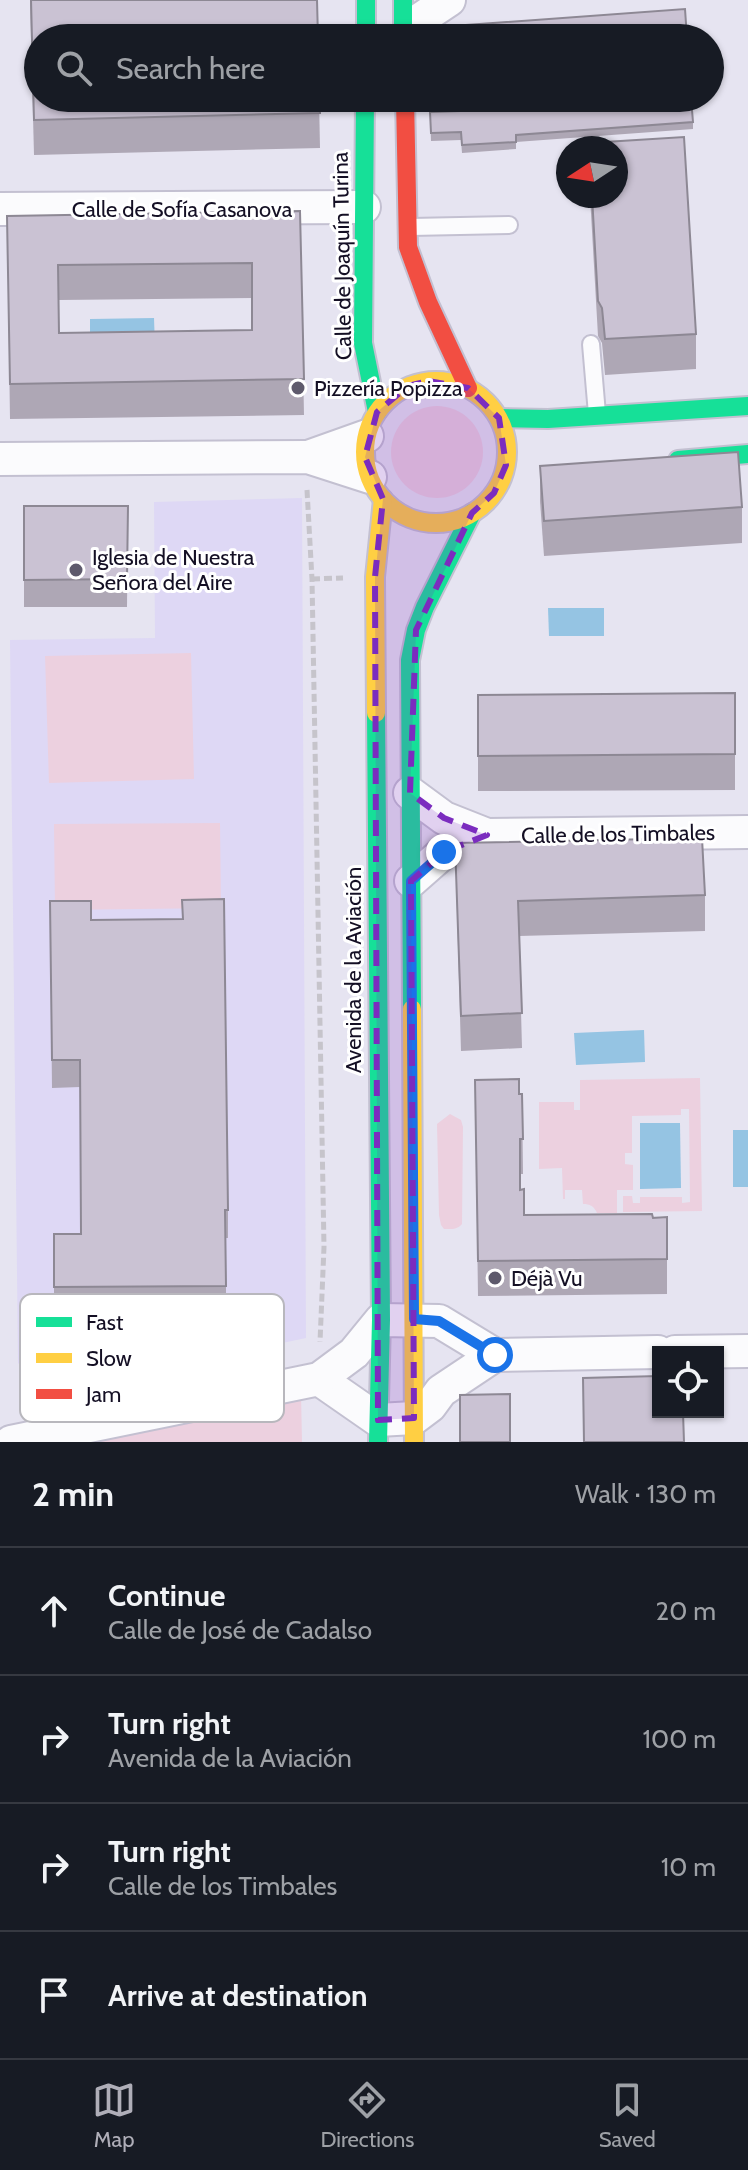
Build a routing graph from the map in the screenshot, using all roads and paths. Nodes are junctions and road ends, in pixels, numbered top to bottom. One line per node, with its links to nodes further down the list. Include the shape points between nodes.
1 (366, 0): 4 (main road)
2 (403, 0): 5 (main road)
3 (449, 0): 6 (street)
4 (366, 24)
5 (404, 24)
6 (416, 24)
7 (365, 112): 9 (main road, Calle de Joaquín Turina)
8 (405, 112): 12 (main road)
9 (364, 207): 10 (street, Calle de Sofía Casanova); 18 (main road, Calle de Joaquín Turina, via 363,343)
10 (0, 209)
11 (509, 225): 12 (lane)
12 (406, 227): 14 (main road, via 415,271)
13 (591, 344): 16 (lane)
14 (468, 388): 17 (main road); 18 (main road, via 428,381 408,386 391,396)
15 (748, 406): 16 (main road)
16 (597, 416): 17 (main road)
17 (499, 418): 24 (main road, via 507,449)
18 (372, 424): 20 (street); 25 (main road, via 365,457)
19 (748, 454): 22 (main road)
20 (308, 457): 21 (street); 25 (street)
21 (0, 459)
22 (657, 462)
23 (526, 476): 24 (main road)
24 (501, 480): 27 (main road)
25 (376, 488): 27 (main road, via 398,512 416,520 454,521); 32 (main road, Avenida de la Aviación)
26 (307, 490): 38 (path, via 324,1231)
27 (472, 513): 28 (main road, via 416,630 410,660)
28 (410, 793): 30 (street, Calle de los Timbales, via 444,818); 31 (main road)
29 (748, 832): 30 (street, Calle de los Timbales)
30 (487, 835): 31 (street, Calle de los Timbales, via 444,852)
31 (411, 881): 33 (main road)
32 (381, 1320): 33 (street); 38 (street, via 354,1353); 43 (main road, Avenida de la Aviación)
33 (426, 1320): 37 (street); 40 (street, via 453,1348); 42 (main road)
34 (724, 1351): 35 (street)
35 (748, 1351)
36 (652, 1352): 37 (street)
37 (495, 1355): 40 (street)
38 (319, 1379): 39 (street); 43 (street)
39 (284, 1386)
40 (441, 1391): 42 (street)
41 (109, 1422): 44 (street)
42 (414, 1430): 43 (street)
43 (378, 1431)
44 (11, 1442)

